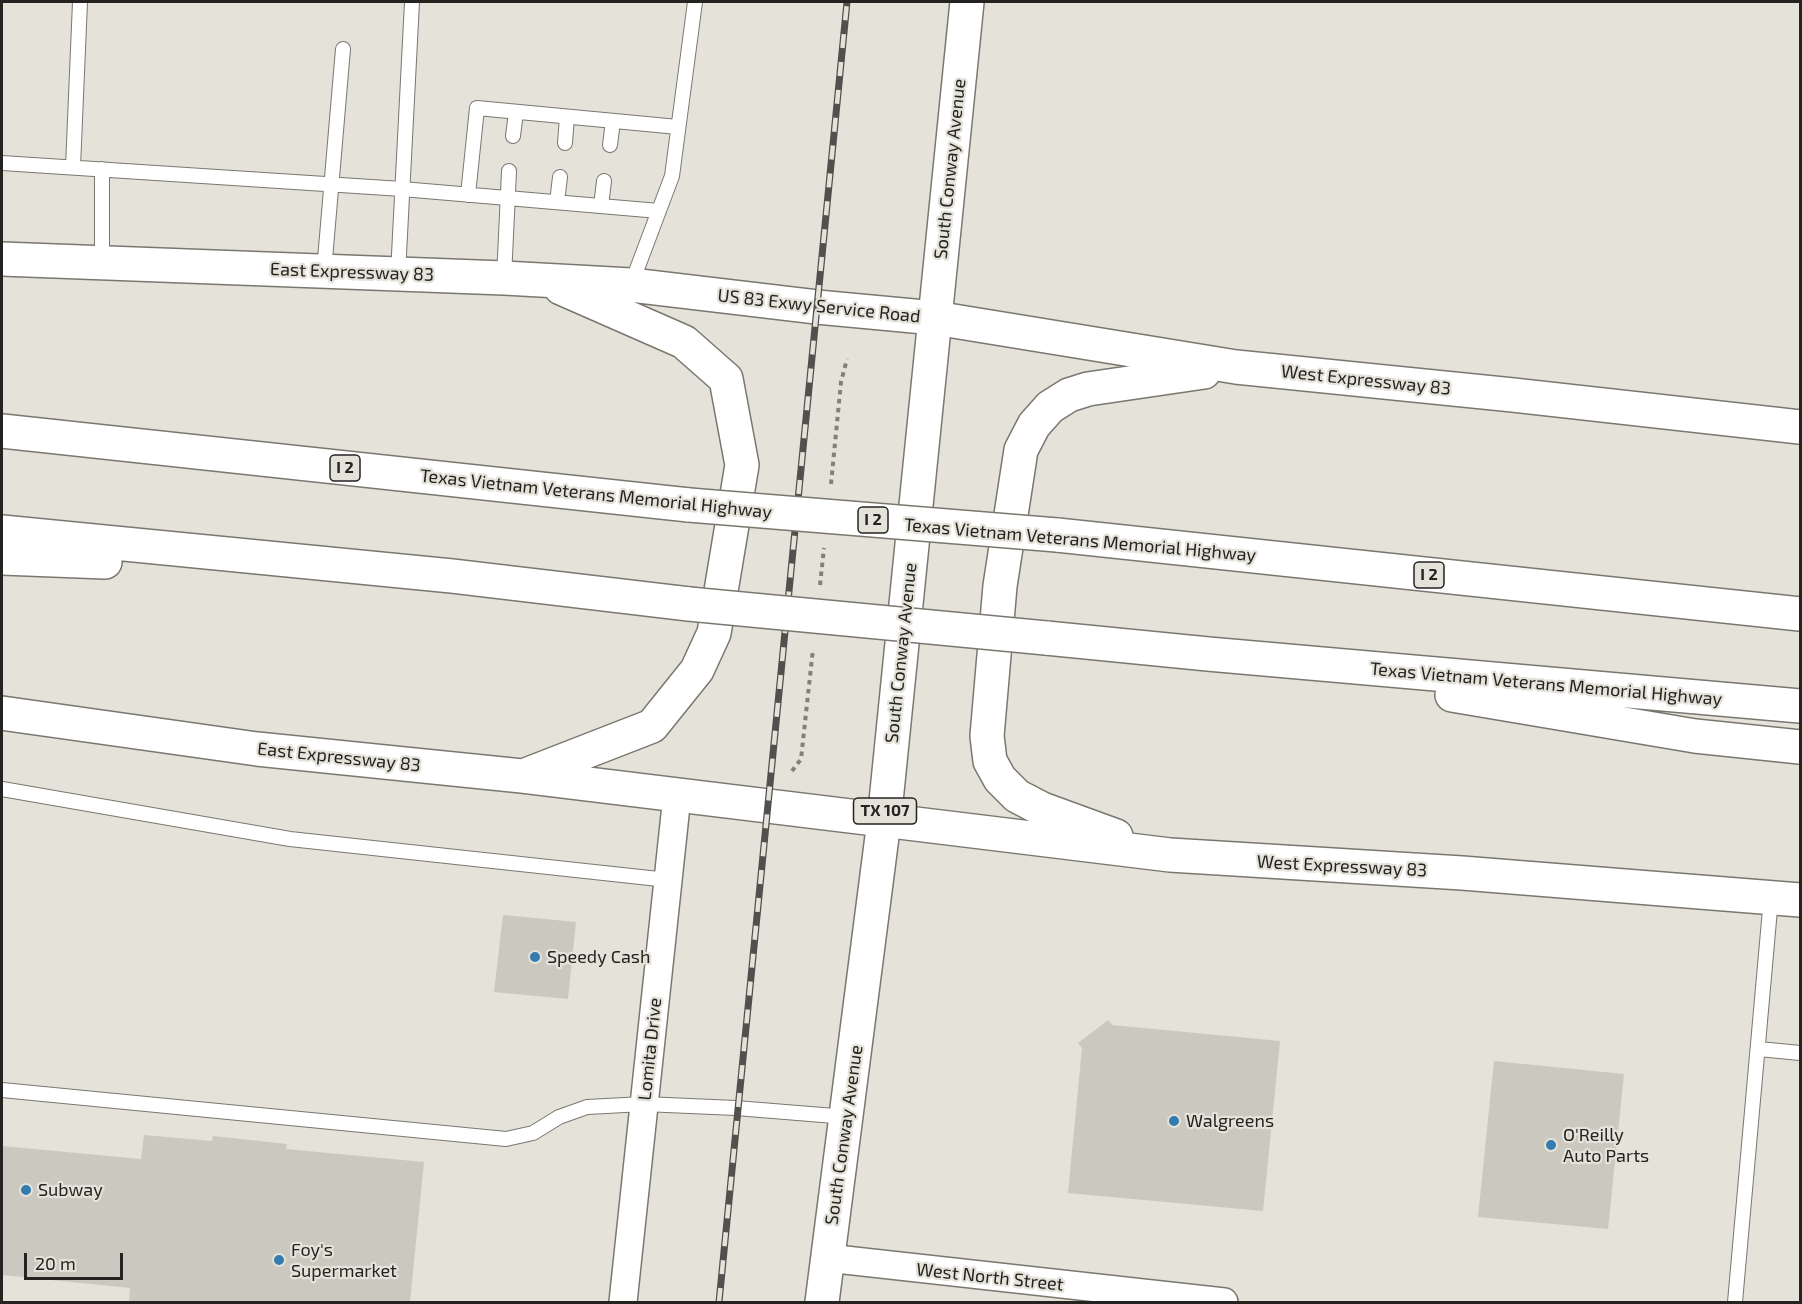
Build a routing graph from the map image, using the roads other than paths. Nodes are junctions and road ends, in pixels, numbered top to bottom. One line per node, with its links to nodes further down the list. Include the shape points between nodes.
1 (80, 2): 14 (lane)
2 (412, 2): 20 (lane)
3 (695, 2): 9 (lane)
4 (967, 2): 34 (main road, South Conway Avenue)
5 (343, 49): 19 (lane)
6 (516, 112): 7 (lane); 10 (lane); 21 (lane, via 477,108)
7 (567, 117): 8 (lane); 11 (lane)
8 (613, 121): 9 (lane); 12 (lane)
9 (678, 127): 25 (lane, via 672,176)
10 (513, 136)
11 (565, 144)
12 (610, 145)
13 (2, 163): 14 (lane)
14 (74, 167): 15 (lane)
15 (102, 169): 19 (lane); 27 (lane)
16 (510, 171): 22 (lane)
17 (560, 177): 23 (lane)
18 (604, 181): 24 (lane)
19 (330, 185): 20 (lane); 28 (lane)
20 (402, 189): 21 (lane); 29 (lane)
21 (468, 195): 22 (lane)
22 (508, 198): 23 (lane); 30 (lane)
23 (557, 202): 24 (lane)
24 (601, 206): 25 (lane)
25 (659, 211): 32 (lane)
26 (2, 259): 27 (main road, East Expressway 83)
27 (102, 262): 28 (main road, East Expressway 83)
28 (324, 271): 29 (main road, East Expressway 83)
29 (398, 274): 30 (main road, East Expressway 83)
30 (504, 278): 31 (main road, East Expressway 83)
31 (542, 280): 32 (main road, East Expressway 83); 46 (main road, via 684,342 726,379 742,465 714,633 697,670 652,726)
32 (631, 285): 33 (main road, East Expressway 83)
33 (703, 293): 34 (main road, US 83 Exwy Service Road)
34 (935, 318): 35 (main road, West Expressway 83); 49 (main road, South Conway Avenue / TX 107)
35 (1236, 367): 36 (main road, West Expressway 83); 50 (main road, via 1088,389 1050,407 1034,425 1021,450 1000,586 987,736 990,761 1000,780 1017,796 1042,809)
36 (1800, 427)
37 (2, 431): 41 (main road, Texas Vietnam Veterans Memorial Highway / I 2, bridge, via 689,505 1057,535)
38 (2, 532): 40 (main road, Texas Vietnam Veterans Memorial Highway)
39 (2, 558): 40 (main road)
40 (452, 576): 42 (main road, Texas Vietnam Veterans Memorial Highway, bridge, via 689,604)
41 (1800, 614)
42 (1208, 654): 43 (main road, Texas Vietnam Veterans Memorial Highway); 45 (main road, via 1695,736)
43 (1800, 706)
44 (2, 712): 46 (main road, East Expressway 83, via 256,749)
45 (1800, 747)
46 (522, 776): 48 (main road, East Expressway 83)
47 (2, 789): 51 (lane, via 290,839)
48 (677, 796): 49 (main road); 51 (street, Lomita Drive)
49 (884, 821): 50 (main road, West Expressway 83); 57 (main road, South Conway Avenue / TX 107)
50 (1170, 855): 52 (main road, West Expressway 83)
51 (668, 879): 56 (street, Lomita Drive)
52 (1786, 899): 53 (lane)
53 (1759, 1049): 54 (lane); 62 (lane)
54 (1800, 1053)
55 (2, 1090): 56 (lane, via 506,1139 532,1133 587,1107)
56 (644, 1104): 57 (lane); 59 (street, Lomita Drive)
57 (847, 1117): 58 (main road, South Conway Avenue / TX 107)
58 (827, 1258): 60 (main road, South Conway Avenue / TX 107); 61 (street, West North Street)
59 (623, 1302)
60 (822, 1302)
61 (1224, 1302)
62 (1735, 1302)

